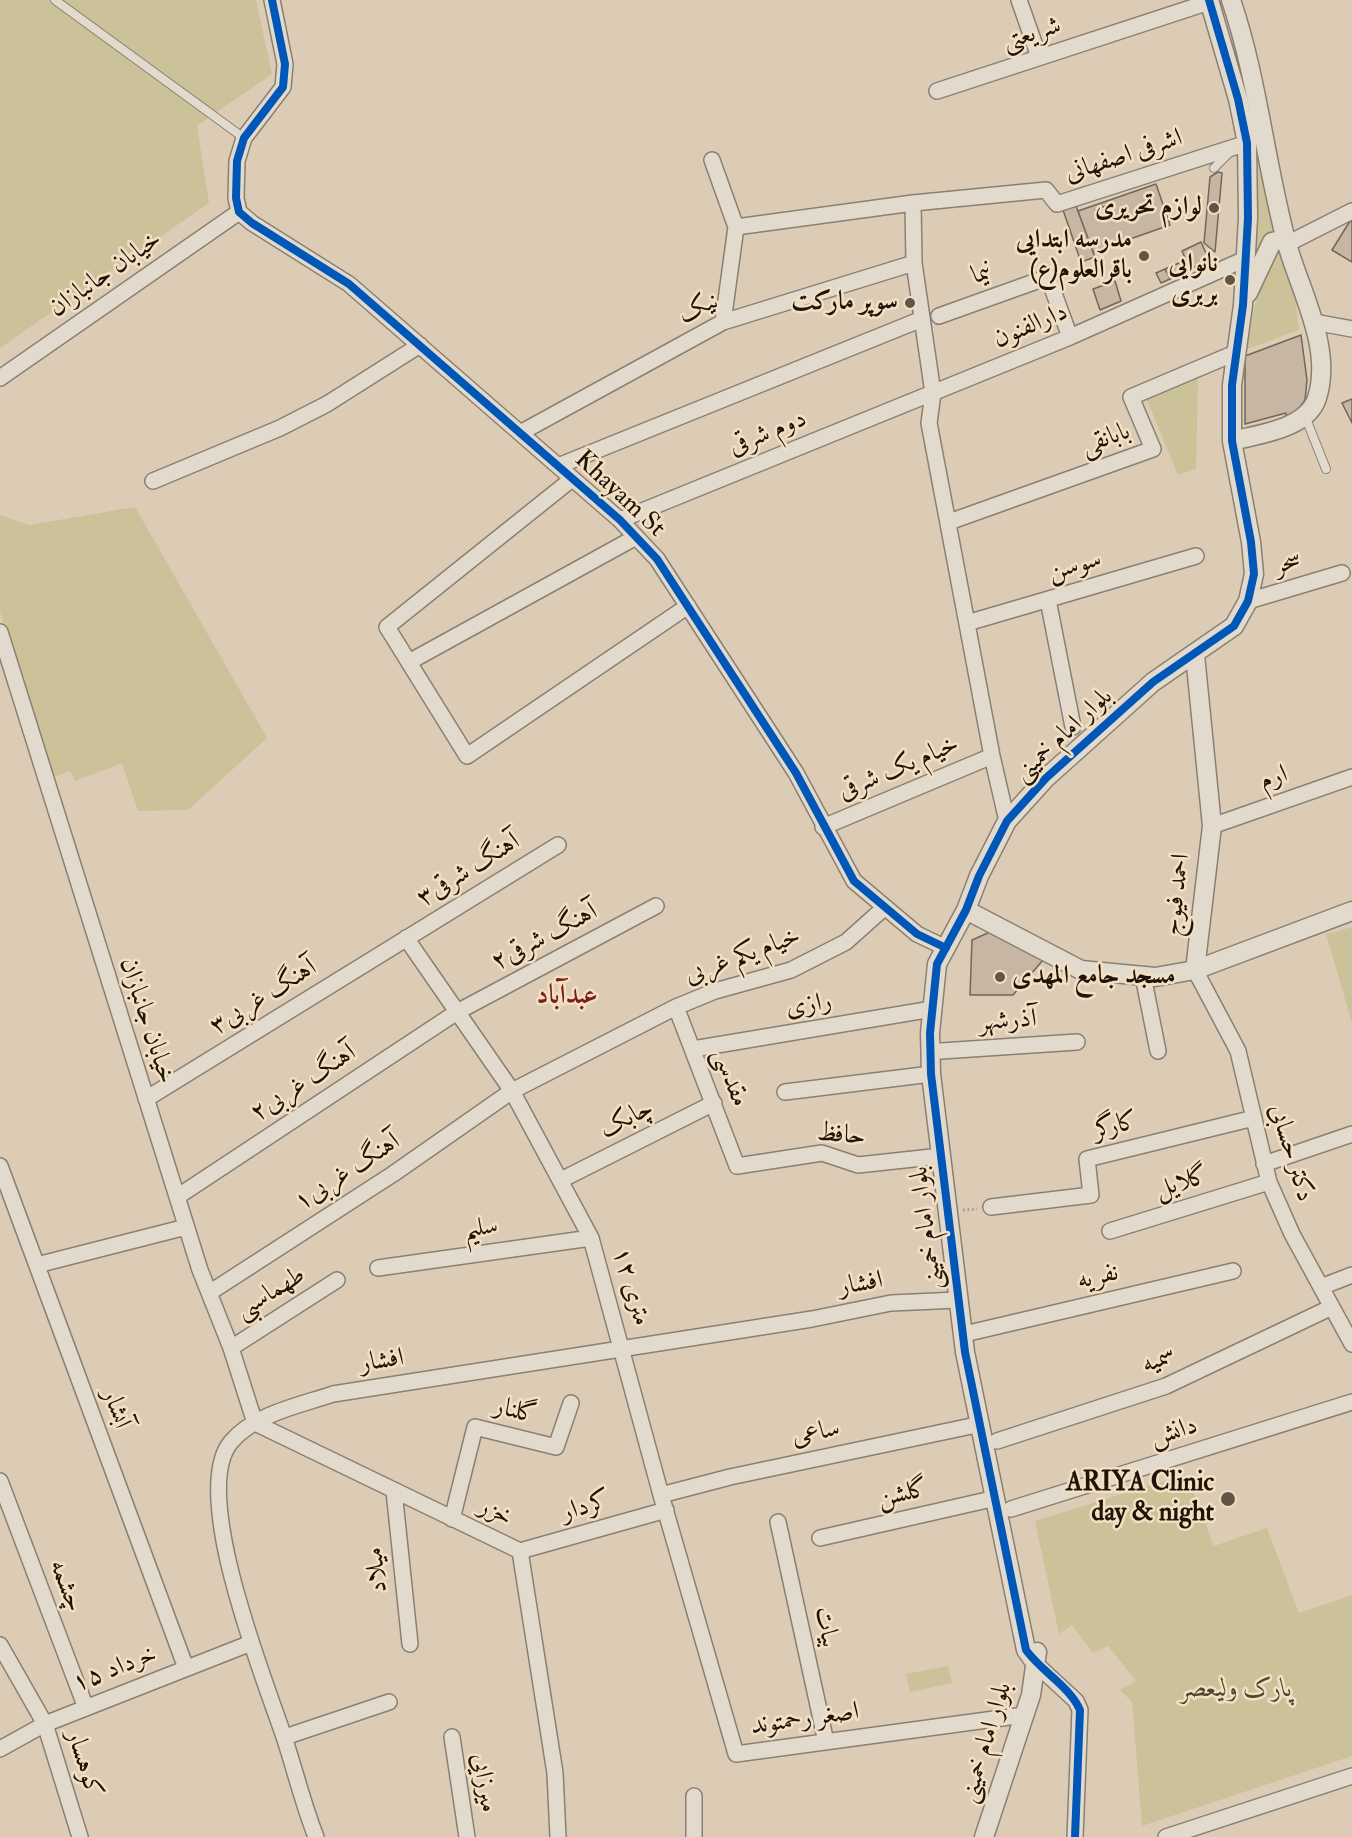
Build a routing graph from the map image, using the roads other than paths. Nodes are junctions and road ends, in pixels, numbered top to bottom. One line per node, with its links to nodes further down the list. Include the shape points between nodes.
1 (55, 0): 8 (lane)
2 (272, 0): 8 (street, via 285,64 283,87)
3 (1019, 0): 6 (street)
4 (1231, 0): 16 (street, via 1253,81)
5 (1209, 1): 6 (street, شریعتی); 9 (street, بلوار امام خمینی, via 1238,99)
6 (1040, 57): 7 (street, شریعتی)
7 (937, 91)
8 (244, 138): 14 (street, via 237,161)
9 (1241, 145): 11 (lane); 12 (street, اشرفی اصفهانی, via 1057,204 1046,190); 17 (street, بلوار امام خمینی)
10 (711, 160): 15 (street)
11 (1214, 168)
12 (914, 202): 15 (street); 18 (street)
13 (1352, 211): 16 (street)
14 (239, 212): 27 (street, Khayam St, via 349,284); 29 (street, خیابان جانبازان)
15 (736, 227): 22 (street)
16 (1287, 244): 19 (street, via 1276,240 1268,247); 23 (street)
17 (1245, 258): 19 (street, بلوار امام خمینی); 25 (street, دارالفنون)
18 (914, 263): 21 (street); 22 (street, نیک)
19 (1243, 305): 28 (street, بلوار امام خمینی)
20 (939, 316): 25 (street, نیما, via 1048,277)
21 (922, 319): 30 (street); 34 (street)
22 (723, 322): 32 (street, نیک)
23 (1319, 322): 24 (street); 26 (street); 31 (street, via 1321,371 1317,399)
24 (1352, 329)
25 (1070, 337): 30 (street, دارالفنون)
26 (1352, 338)
27 (420, 345): 32 (street, Khayam St); 37 (street, via 290,423)
28 (1235, 353): 33 (street, بلوار امام خمینی); 39 (street, بابانقی, via 1131,397 1153,449)
29 (0, 378)
30 (933, 393): 38 (street, دوم شرقی); 39 (street, via 929,423)
31 (1305, 416): 33 (street, via 1288,426); 35 (lane)
32 (520, 433): 34 (street, Khayam St)
33 (1232, 441): 44 (street, بلوار امام خمینی, via 1251,542 1254,574)
34 (558, 466): 36 (street, Khayam St)
35 (1326, 469)
36 (572, 479): 38 (street, Khayam St); 49 (street, via 387,627)
37 (153, 481)
38 (620, 520): 40 (street, Khayam St)
39 (949, 522): 46 (street)
40 (636, 537): 45 (street, Khayam St, via 657,559); 49 (street)
41 (1196, 556): 43 (street, سوسن)
42 (1342, 573): 44 (street, سحر)
43 (1048, 600): 46 (street, سوسن); 50 (street)
44 (1248, 601): 48 (street, بلوار امام خمینی, via 1234,626)
45 (688, 606): 49 (street, via 467,756); 55 (street, Khayam St, via 796,773)
46 (968, 623): 51 (street)
47 (0, 632): 75 (street, خیابان جانبازان)
48 (1195, 654): 53 (street, بلوار امام خمینی, via 1153,682 1046,778); 54 (street, احمد فیوج)
49 (409, 662)
50 (1073, 727)
51 (992, 756): 53 (street); 55 (street, خیام یک شرقی)
52 (1352, 777): 54 (street, ارم)
53 (1008, 821): 59 (street, بلوار امام خمینی)
54 (1212, 826): 63 (street, احمد فیوج)
55 (823, 827): 58 (street, Khayam St, via 854,881)
56 (558, 845): 61 (street, آهنگ شرقی۳)
57 (656, 906): 67 (street, آهنگ شرقی۲)
58 (884, 908): 62 (street, Khayam St, via 917,934); 65 (street, خیام یکم غربی, via 846,942 791,970)
59 (966, 910): 62 (street, بلوار امام خمینی); 64 (street, احمد فیوج, via 1082,970)
60 (1352, 911): 63 (street)
61 (406, 938): 67 (street, ۱۲ متری); 75 (street, آهنگ غربی۳)
62 (946, 948): 66 (street, بلوار امام خمینی, via 937,964); 71 (street, بلوار امام خمینی)
63 (1195, 970): 64 (street, احمد فیوج); 77 (street, دکتر حسابی, via 1238,1051)
64 (1143, 976): 70 (street)
65 (676, 1006): 69 (street, مقدسی); 73 (street, خیام یکم غربی)
66 (932, 1009): 69 (street, رازی); 72 (street, بلوار امام خمینی)
67 (457, 1012): 73 (street, ۱۲ متری); 85 (street, آهنگ غربی۲)
68 (1077, 1042): 71 (street, آذرشهر)
69 (693, 1049): 76 (street, مقدسی)
70 (1158, 1050)
71 (941, 1051): 99 (street, بلوار امام خمینی)
72 (931, 1074): 74 (street); 79 (street, بلوار امام خمینی)
73 (512, 1091): 83 (street, ۱۲ متری); 96 (street, آهنگ غربی۱, via 393,1174)
74 (785, 1092)
75 (146, 1099): 85 (street, خیابان جانبازان)
76 (714, 1103): 82 (street, مقدسی); 83 (street, چابک)
77 (1254, 1118): 80 (street, دکتر حسابی); 86 (street, کارگر, via 1087,1159 1091,1195)
78 (1352, 1134): 80 (street)
79 (941, 1156): 82 (street, حافظ, via 858,1165 822,1153); 97 (street, بلوار امام خمینی)
80 (1264, 1164): 84 (street, دکتر حسابی)
81 (0, 1166): 90 (street, آبشار)
82 (737, 1166)
83 (561, 1180): 89 (street, ۱۲ متری)
84 (1269, 1182): 88 (street, گلایل); 95 (street, دکتر حسابی)
85 (177, 1197): 87 (street, خیابان جانبازان)
86 (991, 1207)
87 (186, 1227): 90 (street); 96 (street, خیابان جانبازان)
88 (1110, 1231)
89 (591, 1238): 91 (street, سلیم); 102 (street, ۱۲ متری)
90 (37, 1265): 122 (street, آبشار)
91 (378, 1268)
92 (1233, 1271): 99 (street, نفریه)
93 (1352, 1275): 95 (street)
94 (337, 1281): 101 (street, طهماسبی)
95 (1321, 1287): 98 (street, دکتر حسابی)
96 (209, 1293): 101 (street, خیابان جانبازان)
97 (958, 1300): 102 (street, افشار, via 891,1303); 106 (street, بلوار امام خمینی)
98 (1332, 1307): 100 (street, دکتر حسابی); 107 (street, سمیه, via 1166,1386)
99 (973, 1332): 107 (street, بلوار امام خمینی)
100 (1352, 1344)
101 (231, 1348): 105 (street, خیابان جانبازان)
102 (622, 1349): 105 (street, افشار, via 333,1394); 110 (street, ۱۲ متری)
103 (1352, 1402): 112 (street, دانش)
104 (571, 1403): 114 (street, گلنار, via 556,1447 474,1426)
105 (255, 1423): 109 (street, خزر); 118 (street, افشار, via 230,1443 219,1489 233,1589)
106 (981, 1424): 110 (street, ساعی); 111 (street, بلوار امام خمینی)
107 (997, 1441): 112 (street, بلوار امام خمینی)
108 (0, 1481): 124 (street, چشمه)
109 (394, 1491): 114 (street, خزر); 119 (street, میلاد)
110 (661, 1495): 113 (street, ۱۲ متری)
111 (996, 1498): 116 (street, گلشن); 121 (street, بلوار امام خمینی, via 1026,1650)
112 (1011, 1509): 121 (street, بلوار امام خمینی, via 1038,1648)
113 (666, 1510): 117 (street, کردار); 129 (street, اصغر رحمتوند, via 736,1754)
114 (452, 1519): 117 (street, خزر)
115 (778, 1522): 129 (street, بیات)
116 (820, 1538)
117 (520, 1551): 136 (street, خزر, via 555,1773)
118 (251, 1643): 122 (street, ۱۵ خرداد); 127 (street, افشار)
119 (410, 1644)
120 (0, 1645): 126 (street, کوهسار)
121 (1036, 1664): 125 (street, بلوار امام خمینی); 139 (street, via 1076,1701 1080,1710)
122 (186, 1668): 124 (street, ۱۵ خرداد)
123 (389, 1702): 127 (street)
124 (86, 1708): 126 (street, ۱۵ خرداد)
125 (1024, 1715): 129 (street, اصغر رحمتوند); 138 (street, بلوار امام خمینی)
126 (45, 1724): 130 (street, ۱۵ خرداد); 133 (street, کوهسار)
127 (285, 1737): 134 (street, افشار)
128 (452, 1737): 135 (street, میرزایی)
129 (826, 1742)
130 (0, 1749)
131 (1352, 1776): 140 (street)
132 (694, 1796): 137 (street)
133 (80, 1837)
134 (316, 1837)
135 (467, 1837)
136 (558, 1837)
137 (694, 1837)
138 (984, 1837)
139 (1075, 1837)
140 (1166, 1837)

